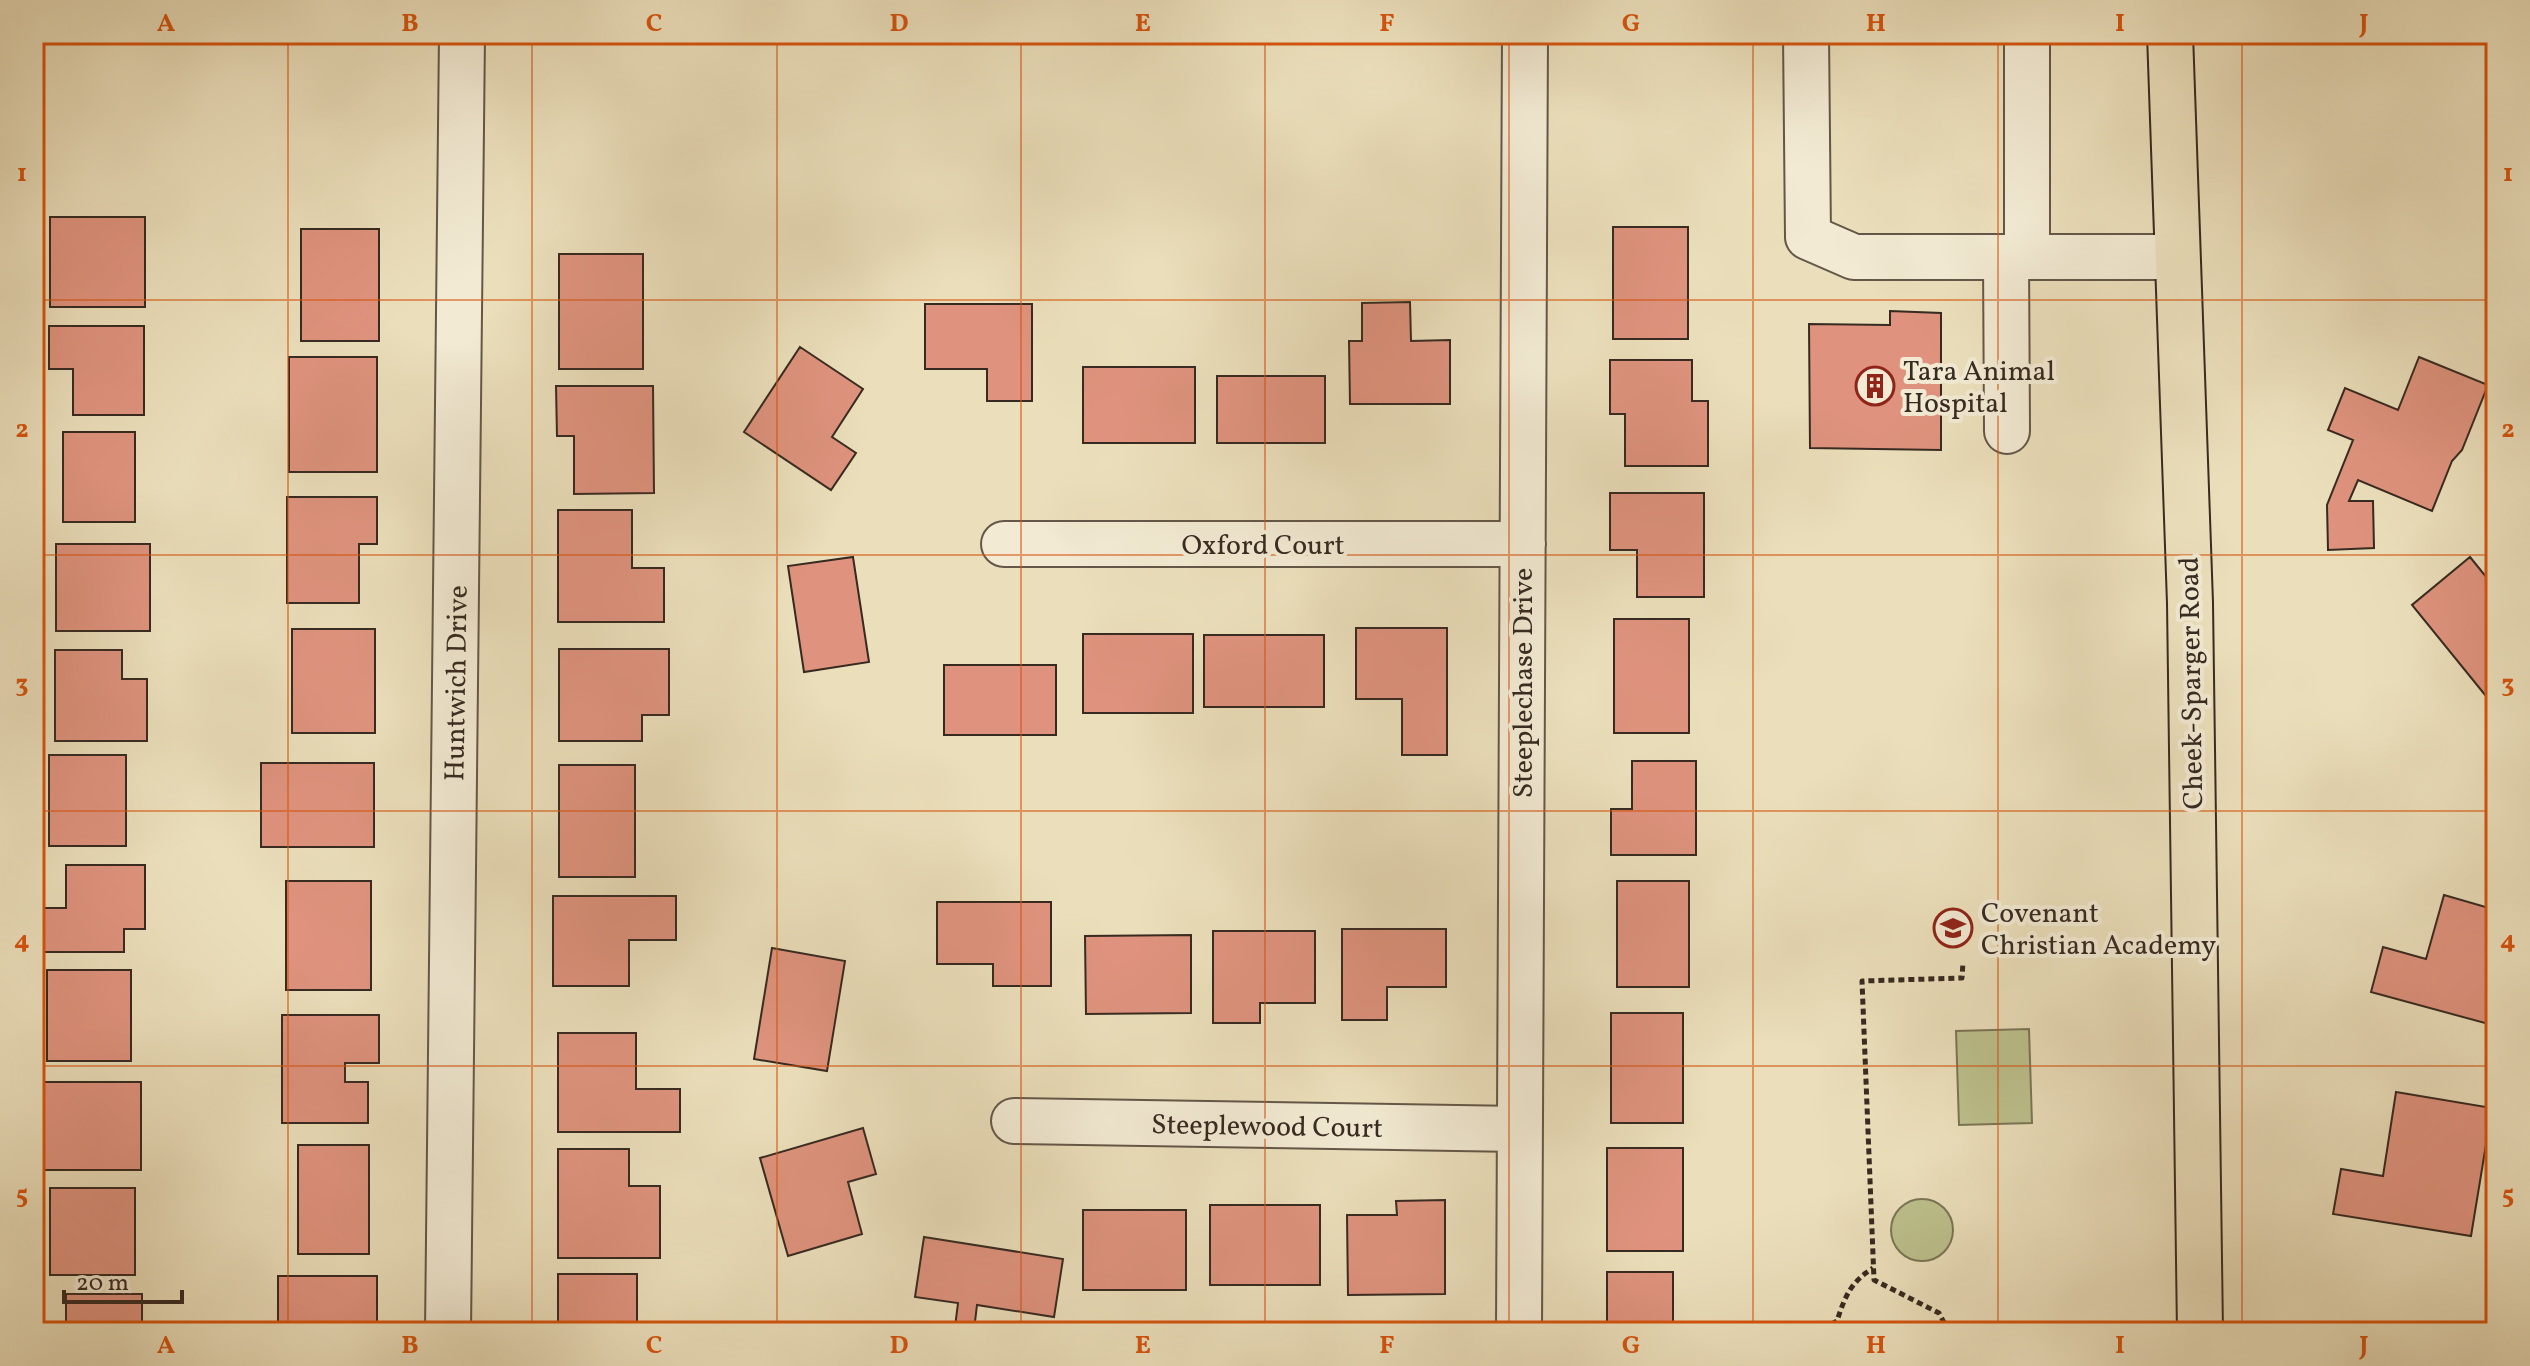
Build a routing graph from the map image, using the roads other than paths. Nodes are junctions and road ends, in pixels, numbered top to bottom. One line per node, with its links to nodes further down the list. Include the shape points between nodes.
1 (462, 34): 13 (street, Huntwich Drive)
2 (1525, 34): 10 (street, Steeplechase Drive)
3 (1806, 34): 6 (street, via 1808,237 1854,257)
4 (2027, 34): 6 (street)
5 (2170, 34): 7 (main road, Cheek-Sparger Road)
6 (2017, 257): 7 (street); 8 (street)
7 (2177, 257): 15 (main road, Cheek-Sparger Road, via 2190,603)
8 (2007, 431)
9 (1004, 544): 10 (street, Oxford Court)
10 (1523, 544): 12 (street, Steeplechase Drive)
11 (1014, 1121): 12 (street, Steeplewood Court)
12 (1519, 1129): 14 (street, Steeplechase Drive)
13 (448, 1332)
14 (1519, 1332)
15 (2200, 1332)

